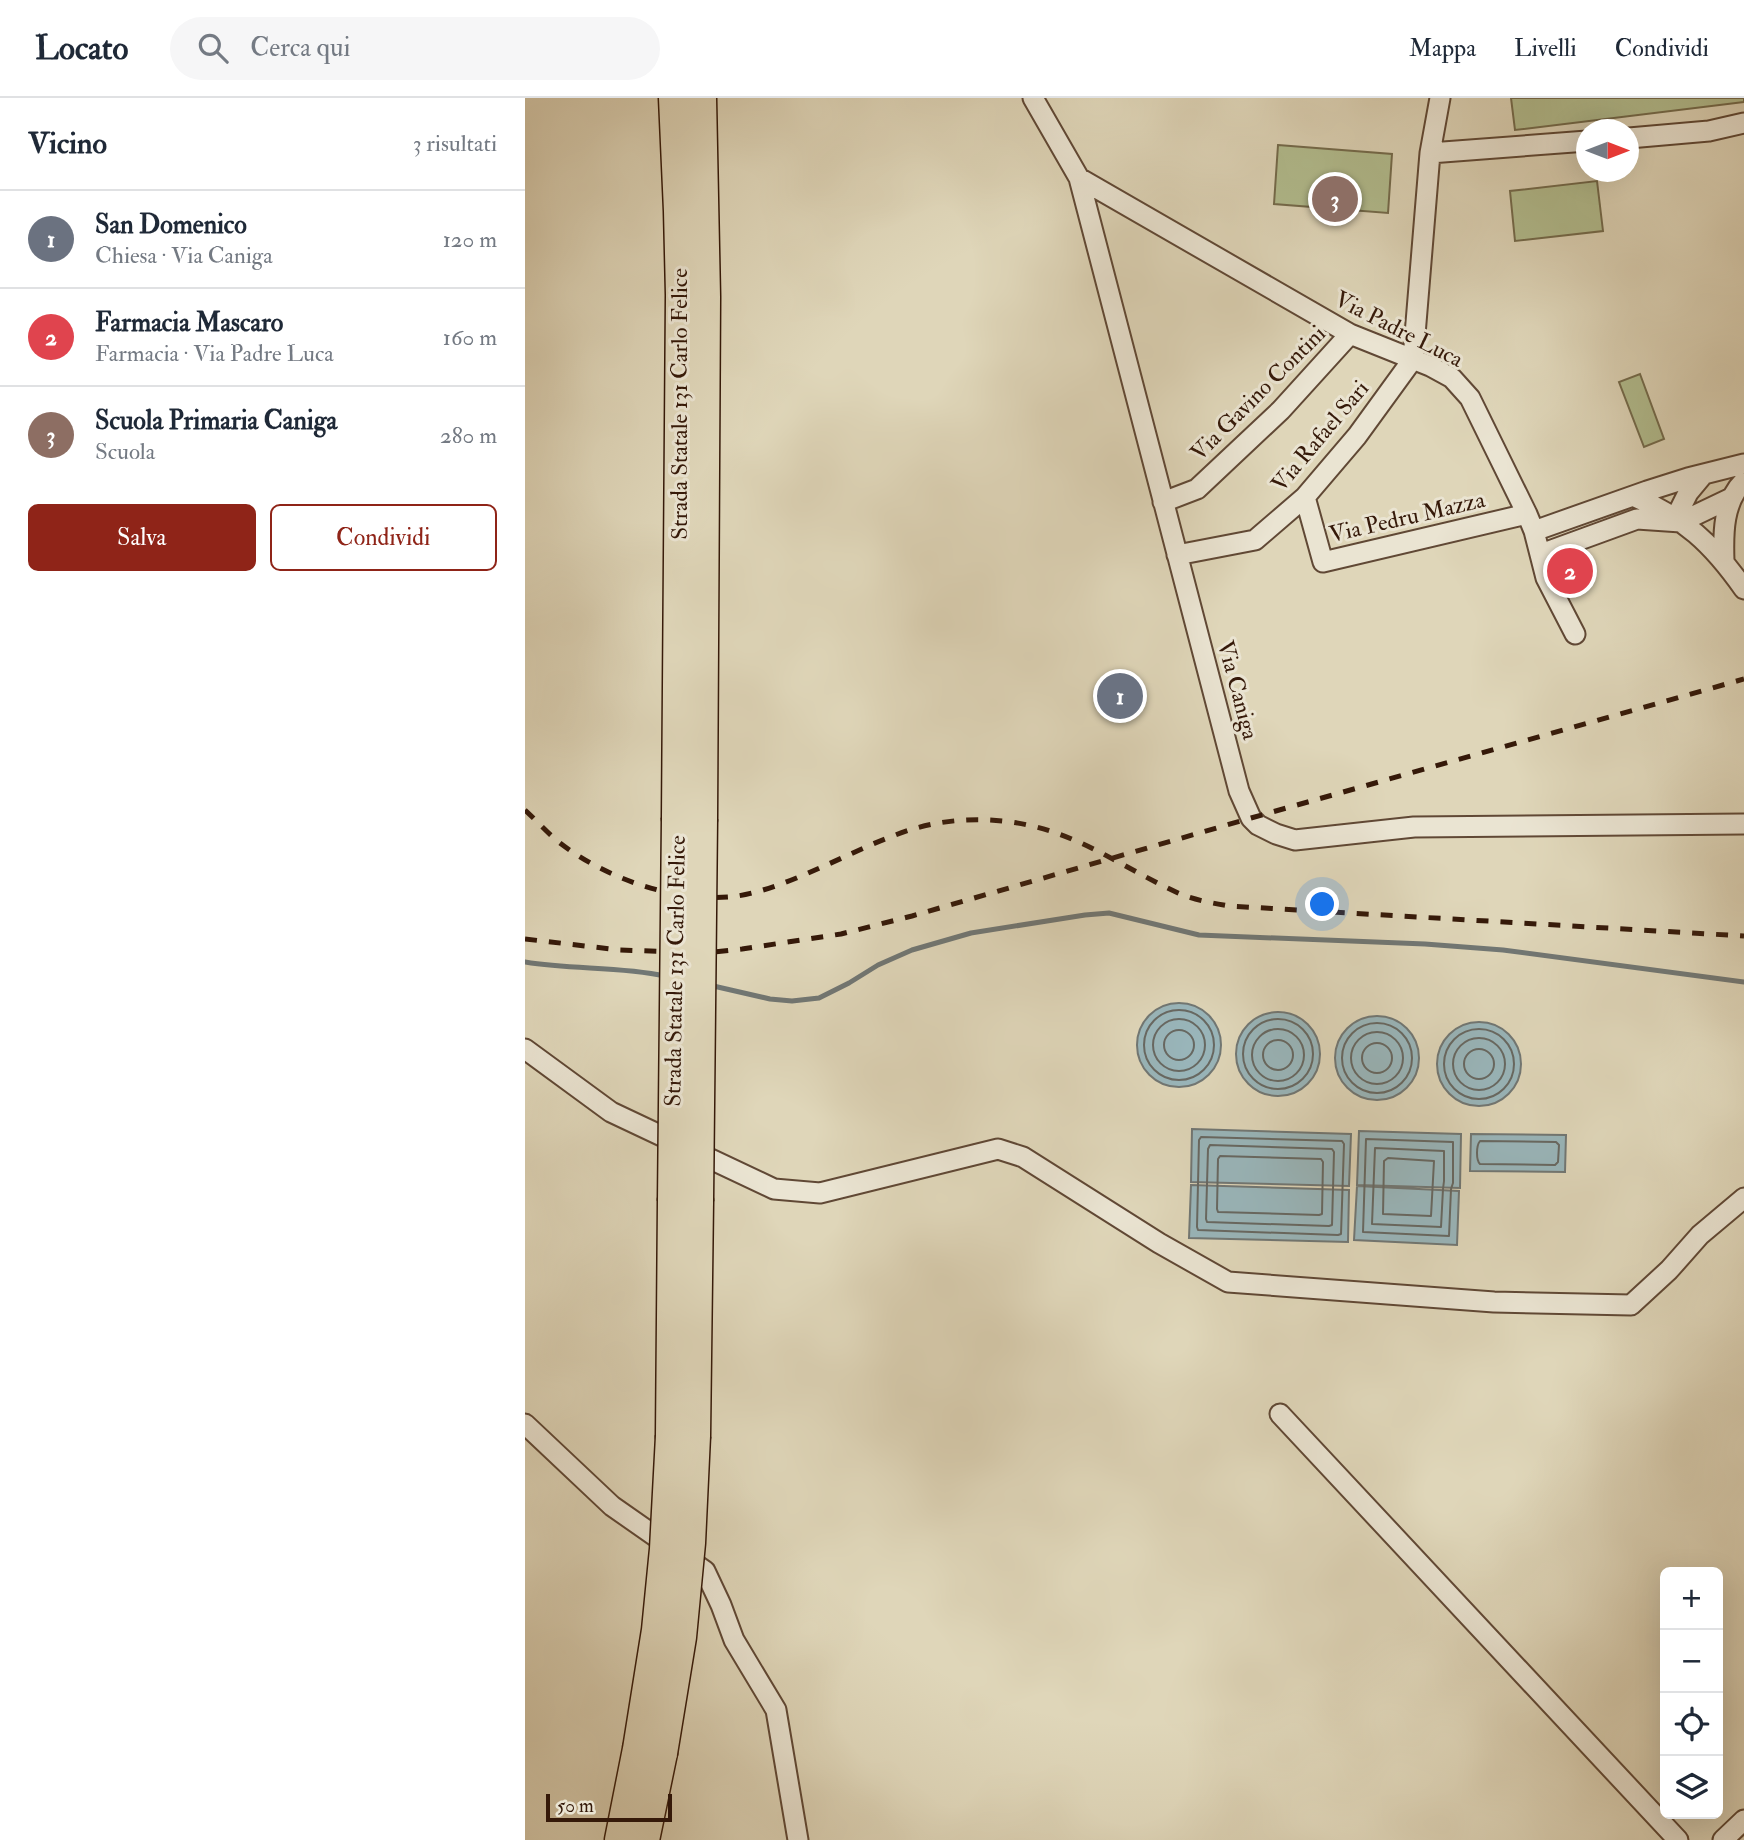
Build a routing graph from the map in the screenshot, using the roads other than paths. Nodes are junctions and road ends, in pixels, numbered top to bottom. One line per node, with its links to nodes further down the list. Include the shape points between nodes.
1 (674, 98): 12 (highway, Strada Statale 131 Carlo Felice)
2 (701, 98): 12 (highway, Strada Statale 131 Carlo Felice, via 704,210)
3 (1033, 98): 9 (street, Via Caniga)
4 (1440, 98): 8 (street)
5 (1744, 123): 6 (street)
6 (1639, 137)
7 (1576, 142): 8 (street)
8 (1430, 153): 11 (street)
9 (1079, 178): 10 (street, Via Padre Luca); 19 (street, Via Caniga)
10 (1350, 334): 11 (street, Via Padre Luca); 19 (street, Via Gavino Contini, via 1281,410 1197,489)
11 (1413, 359): 17 (street, Via Rafael Sari); 21 (street, Via Padre Luca, via 1452,378 1470,398)
12 (692, 384): 32 (highway, Strada Statale 131 Carlo Felice, bridge, via 683,1436 665,1549)
13 (1744, 464): 14 (street)
14 (1703, 475): 16 (street); 20 (street, via 1680,509)
15 (1744, 481): 18 (street)
16 (1633, 496): 20 (street); 21 (street)
17 (1305, 497): 21 (street, Via Pedru Mazza, via 1323,562); 23 (street, Via Rafael Sari, via 1255,540)
18 (1731, 498): 20 (street); 24 (street, via 1724,524)
19 (1163, 502): 23 (street, Via Caniga)
20 (1681, 522): 22 (street, via 1637,519); 24 (street)
21 (1531, 523): 22 (street, Via Padre Luca)
22 (1541, 554): 26 (street, Via Padre Luca, via 1546,578)
23 (1177, 555): 27 (street, Via Caniga, via 1239,791 1251,818 1276,834 1295,840 1415,827)
24 (1724, 561): 25 (street)
25 (1744, 589)
26 (1575, 634)
27 (1744, 824)
28 (525, 1049): 29 (street, via 611,1112 774,1189 820,1193 998,1149 1023,1157 1228,1282 1495,1302 1631,1305)
29 (1744, 1198)
30 (1280, 1414): 37 (street)
31 (525, 1424): 36 (street, via 612,1506 705,1571 734,1640 776,1710)
32 (650, 1751): 34 (highway, Strada Statale 131 Carlo Felice); 35 (highway, Strada Statale 131 Carlo Felice)
33 (1744, 1820): 38 (street)
34 (620, 1840)
35 (644, 1840)
36 (798, 1840)
37 (1678, 1840)
38 (1723, 1840)

